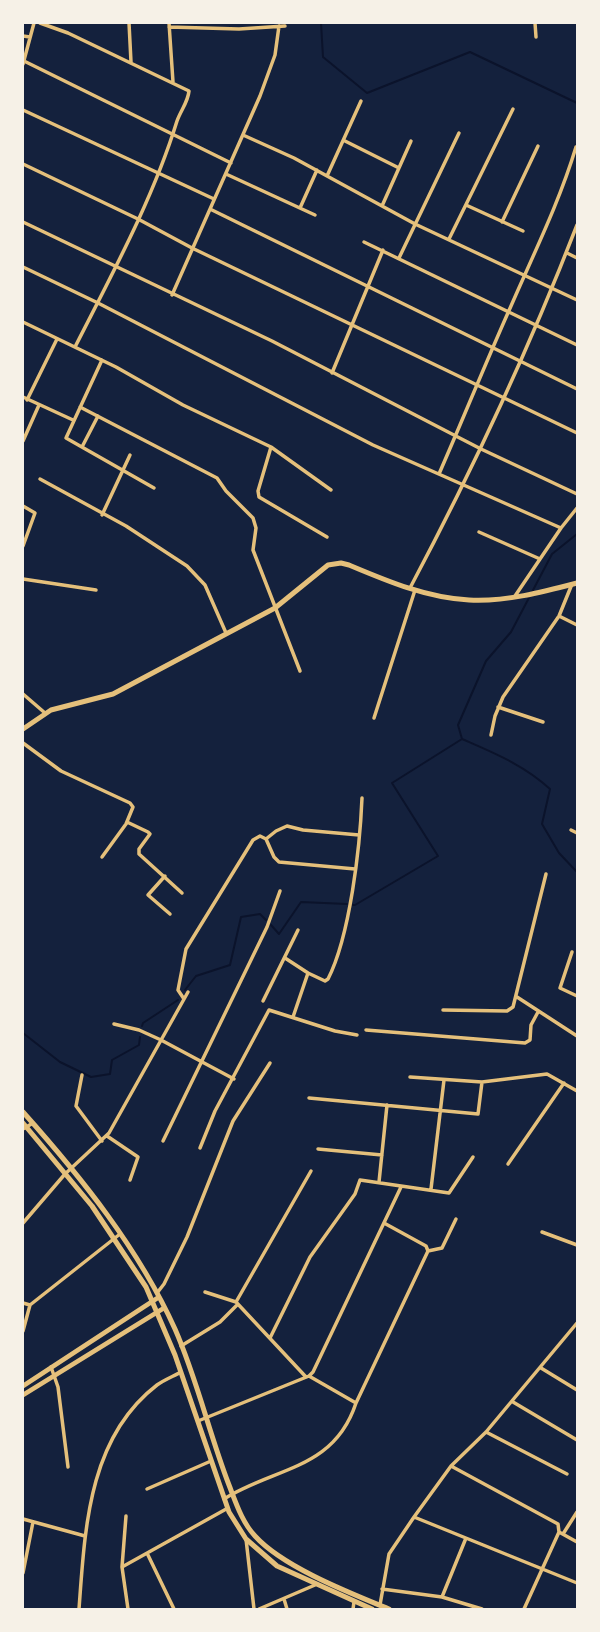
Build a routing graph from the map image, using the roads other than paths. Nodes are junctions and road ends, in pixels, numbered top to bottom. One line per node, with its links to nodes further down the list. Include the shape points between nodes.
1 (34, 23): 9 (street)
2 (40, 23): 11 (street)
3 (129, 23): 11 (street)
4 (535, 23): 10 (street)
5 (169, 25): 6 (street); 13 (street)
6 (279, 26): 7 (street); 19 (street, via 272,65)
7 (285, 26)
8 (23, 36): 9 (street)
9 (30, 37): 12 (street)
10 (536, 37)
11 (131, 62): 13 (street)
12 (23, 63): 18 (street)
13 (173, 82): 18 (street, via 189,91)
14 (361, 101): 20 (street)
15 (513, 109): 33 (street)
16 (23, 110): 28 (street)
17 (459, 133): 40 (street)
18 (174, 135): 25 (street); 28 (street)
19 (243, 135): 25 (street); 27 (street)
20 (344, 140): 26 (street); 30 (street)
21 (411, 141): 26 (street)
22 (538, 146): 39 (street)
23 (576, 147): 52 (street)
24 (23, 163): 37 (street)
25 (231, 163): 29 (street)
26 (399, 168): 32 (street)
27 (317, 170): 30 (street); 34 (street)
28 (157, 174): 31 (street); 37 (street)
29 (226, 174): 31 (street); 34 (street)
30 (327, 176): 32 (street)
31 (215, 199): 35 (street)
32 (382, 205): 40 (street)
33 (466, 205): 39 (street); 43 (street)
34 (300, 208): 36 (street)
35 (210, 209): 45 (street); 53 (street)
36 (315, 215)
37 (138, 219): 45 (street); 51 (street)
38 (23, 222): 51 (street)
39 (502, 222): 42 (street)
40 (415, 224): 43 (street); 48 (street)
41 (577, 225): 47 (street)
42 (523, 232)
43 (449, 240): 52 (street)
44 (365, 242): 46 (street)
45 (192, 248): 55 (street); 61 (street)
46 (383, 250): 48 (street); 53 (street)
47 (566, 253): 49 (street); 54 (street)
48 (399, 257): 58 (street)
49 (577, 258)
50 (23, 267): 57 (street)
51 (115, 268): 55 (street); 57 (street)
52 (525, 275): 54 (street); 58 (street)
53 (367, 285): 61 (street); 65 (street)
54 (552, 288): 56 (street); 60 (street)
55 (172, 295): 68 (street)
56 (577, 300)
57 (98, 303): 64 (street); 85 (street, via 310,414)
58 (509, 311): 60 (street); 65 (street)
59 (23, 322): 62 (street)
60 (536, 324): 63 (street); 67 (street)
61 (351, 325): 68 (street); 69 (street)
62 (57, 339): 64 (street); 72 (street)
63 (577, 345)
64 (75, 347): 66 (street)
65 (494, 348): 67 (street); 69 (street)
66 (102, 360): 74 (street); 81 (street)
67 (519, 361): 70 (street); 71 (street)
68 (332, 373): 78 (street)
69 (478, 385): 71 (street); 78 (street)
70 (577, 389)
71 (503, 397): 77 (street); 82 (street)
72 (25, 398): 73 (street)
73 (39, 405): 76 (street); 79 (street)
74 (80, 407): 75 (street); 76 (street)
75 (97, 416): 80 (street); 104 (street, via 217,478 253,518 253,550)
76 (73, 420): 80 (street, via 65,438)
77 (577, 433)
78 (456, 436): 82 (street); 85 (street)
79 (23, 441)
80 (82, 447): 84 (street)
81 (271, 447): 89 (street); 96 (street, via 259,497)
82 (481, 449): 87 (street); 90 (street)
83 (130, 455): 84 (street)
84 (121, 471): 88 (street); 93 (street)
85 (439, 475): 87 (street)
86 (40, 479): 93 (street)
87 (464, 486): 94 (street); 101 (street)
88 (154, 488)
89 (331, 490)
90 (577, 494)
91 (23, 506): 97 (street, via 35,513)
92 (577, 508): 94 (street)
93 (102, 515): 107 (street, via 187,566 205,584)
94 (561, 528): 98 (street)
95 (479, 532): 98 (street)
96 (327, 537)
97 (23, 546)
98 (540, 559): 103 (street)
99 (23, 579): 102 (street)
100 (575, 584): 103 (main road); 105 (street)
101 (412, 589): 103 (main road, via 469,600); 104 (main road, via 335,564 318,572); 112 (street)
102 (96, 590)
103 (517, 596)
104 (275, 608): 107 (main road); 108 (street)
105 (559, 616): 106 (street); 110 (street)
106 (577, 625)
107 (226, 633): 111 (main road, via 113,694)
108 (300, 671)
109 (23, 694): 111 (street)
110 (498, 707): 113 (street); 115 (street)
111 (45, 713): 114 (main road)
112 (374, 719)
113 (543, 722)
114 (23, 729)
115 (491, 735)
116 (23, 743): 118 (street, via 61,771 130,803 133,807)
117 (362, 798): 121 (street)
118 (127, 821): 123 (street); 126 (street, via 150,834 138,852)
119 (571, 830): 120 (street)
120 (577, 832)
121 (359, 835): 122 (street, via 286,826); 124 (street)
122 (267, 839): 124 (street, via 279,862); 137 (street, via 253,840 186,949 178,990)
123 (102, 857)
124 (355, 869): 133 (street, via 342,939 330,974 325,981)
125 (546, 874): 136 (street)
126 (164, 876): 128 (street); 129 (street, via 148,895)
127 (281, 891): 147 (street)
128 (182, 893)
129 (170, 915)
130 (298, 930): 132 (street)
131 (572, 952): 135 (street, via 560,988)
132 (285, 958): 133 (street); 138 (street)
133 (308, 973): 141 (street)
134 (188, 992): 137 (street)
135 (577, 996)
136 (516, 997): 139 (street, via 507,1011); 140 (street)
137 (184, 999): 146 (street)
138 (263, 1001)
139 (443, 1010)
140 (538, 1012): 143 (street, via 530,1040 525,1042); 145 (street)
141 (293, 1017): 144 (street); 151 (street, via 267,1012)
142 (114, 1024): 146 (street)
143 (366, 1030)
144 (357, 1035)
145 (577, 1037)
146 (161, 1040): 147 (street); 161 (street)
147 (199, 1061): 151 (street); 163 (street)
148 (271, 1063): 183 (street, via 233,1121 187,1237)
149 (82, 1075): 162 (street, via 76,1106)
150 (410, 1077): 152 (street)
151 (234, 1079): 164 (street)
152 (444, 1080): 153 (street); 158 (street)
153 (482, 1082): 154 (street, via 547,1074); 158 (street, via 478,1114)
154 (564, 1083): 155 (street); 168 (street)
155 (577, 1091)
156 (309, 1098): 157 (street)
157 (387, 1105): 158 (street); 166 (street)
158 (441, 1109): 174 (street)
159 (23, 1112): 160 (main road)
160 (26, 1126): 170 (main road)
161 (107, 1136): 162 (street); 171 (street, via 138,1157)
162 (102, 1141): 170 (street)
163 (163, 1141)
164 (200, 1148)
165 (318, 1149): 166 (street)
166 (382, 1155): 172 (street)
167 (473, 1157): 174 (street, via 453,1190)
168 (508, 1164)
169 (311, 1171): 186 (street)
170 (68, 1172): 176 (street); 179 (main road)
171 (130, 1180)
172 (379, 1182): 173 (street); 192 (street, via 360,1180 310,1257)
173 (401, 1187): 174 (street); 177 (street)
174 (431, 1190)
175 (456, 1219): 181 (street, via 442,1248)
176 (23, 1223)
177 (384, 1223): 181 (street); 198 (street)
178 (542, 1232): 180 (street)
179 (118, 1236): 183 (main road); 184 (main road); 187 (street)
180 (577, 1245)
181 (428, 1251): 203 (street)
182 (205, 1292): 186 (street)
183 (158, 1295): 184 (street); 188 (main road)
184 (152, 1301): 189 (main road); 194 (street)
185 (23, 1303): 187 (street)
186 (237, 1303): 192 (street); 193 (street, via 220,1322)
187 (30, 1306): 191 (street)
188 (164, 1308): 189 (street); 193 (main road)
189 (157, 1312): 196 (main road); 197 (street)
190 (577, 1323): 195 (street)
191 (23, 1331)
192 (270, 1338): 198 (street)
193 (181, 1346): 204 (main road)
194 (51, 1367): 197 (street); 199 (street)
195 (541, 1368): 200 (street); 202 (street)
196 (181, 1372): 205 (main road); 222 (street, via 158,1385 124,1419 108,1443)
197 (55, 1375): 201 (street); 210 (street)
198 (308, 1376): 203 (street); 204 (street)
199 (23, 1385)
200 (577, 1390)
201 (23, 1395)
202 (513, 1402): 206 (street); 207 (street)
203 (356, 1403): 213 (street, via 351,1418 322,1454)
204 (205, 1417): 205 (street); 213 (main road)
205 (198, 1421): 208 (main road)
206 (486, 1432): 209 (street); 211 (street)
207 (577, 1440)
208 (211, 1461): 212 (street); 214 (main road)
209 (451, 1466): 218 (street); 221 (street, via 558,1524)
210 (68, 1467)
211 (567, 1474)
212 (147, 1489)
213 (232, 1494): 214 (street); 236 (main road, via 241,1517 269,1550)
214 (224, 1499): 215 (main road)
215 (228, 1508): 224 (main road); 226 (street)
216 (577, 1512): 221 (street)
217 (126, 1516): 227 (street)
218 (414, 1517): 223 (street); 232 (street, via 389,1554)
219 (23, 1519): 220 (street)
220 (33, 1522): 222 (street); 229 (street)
221 (561, 1533): 225 (street); 228 (street)
222 (85, 1536): 237 (street)
223 (466, 1538): 228 (street); 233 (street)
224 (246, 1539): 231 (main road, via 277,1566); 240 (street)
225 (577, 1542)
226 (147, 1553): 227 (street); 239 (street)
227 (122, 1567): 238 (street)
228 (542, 1567): 230 (street); 246 (street)
229 (23, 1569)
230 (577, 1583)
231 (315, 1585): 234 (street); 235 (main road)
232 (382, 1590): 233 (street); 236 (street)
233 (442, 1597): 245 (street)
234 (284, 1599): 240 (street); 241 (street)
235 (354, 1601): 242 (street); 243 (main road)
236 (380, 1605): 244 (main road)
237 (79, 1609)
238 (128, 1609)
239 (174, 1609)
240 (257, 1609)
241 (287, 1609)
242 (353, 1609)
243 (372, 1609)
244 (390, 1609)
245 (482, 1609)
246 (524, 1609)

